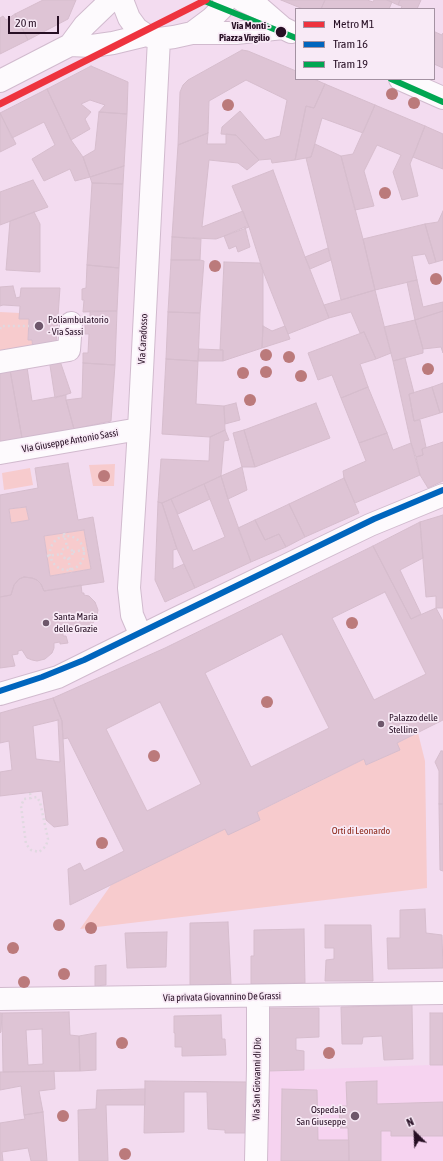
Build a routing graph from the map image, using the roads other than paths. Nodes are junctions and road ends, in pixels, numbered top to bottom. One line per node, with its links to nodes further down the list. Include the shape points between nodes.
1 (111, 0): 8 (street, via 84,26)
2 (122, 0): 7 (street, via 129,18 137,29)
3 (225, 0): 6 (street, via 222,8 212,18)
4 (242, 0): 5 (street, via 261,9)
5 (290, 31): 6 (street)
6 (192, 33): 7 (street, via 174,37)
7 (152, 37): 8 (street, via 92,46); 14 (street, Via Caradosso)
8 (70, 45): 10 (street)
9 (402, 80): 11 (street)
10 (0, 81)
11 (443, 98)
12 (71, 324): 13 (street, via 69,350)
13 (0, 362)
14 (139, 429): 15 (street, Via Giuseppe Antonio Sassi); 17 (street, Via Caradosso, via 129,588 132,615)
15 (0, 453)
16 (443, 495): 17 (street, via 370,525)
17 (141, 636): 18 (street, via 58,677)
18 (0, 694)
19 (443, 993): 20 (street, Via privata Giovannino De Grassi)
20 (258, 997): 21 (street, Via privata Giovannino De Grassi); 22 (street, Via San Giovanni di Dio)
21 (0, 999)
22 (256, 1161)

